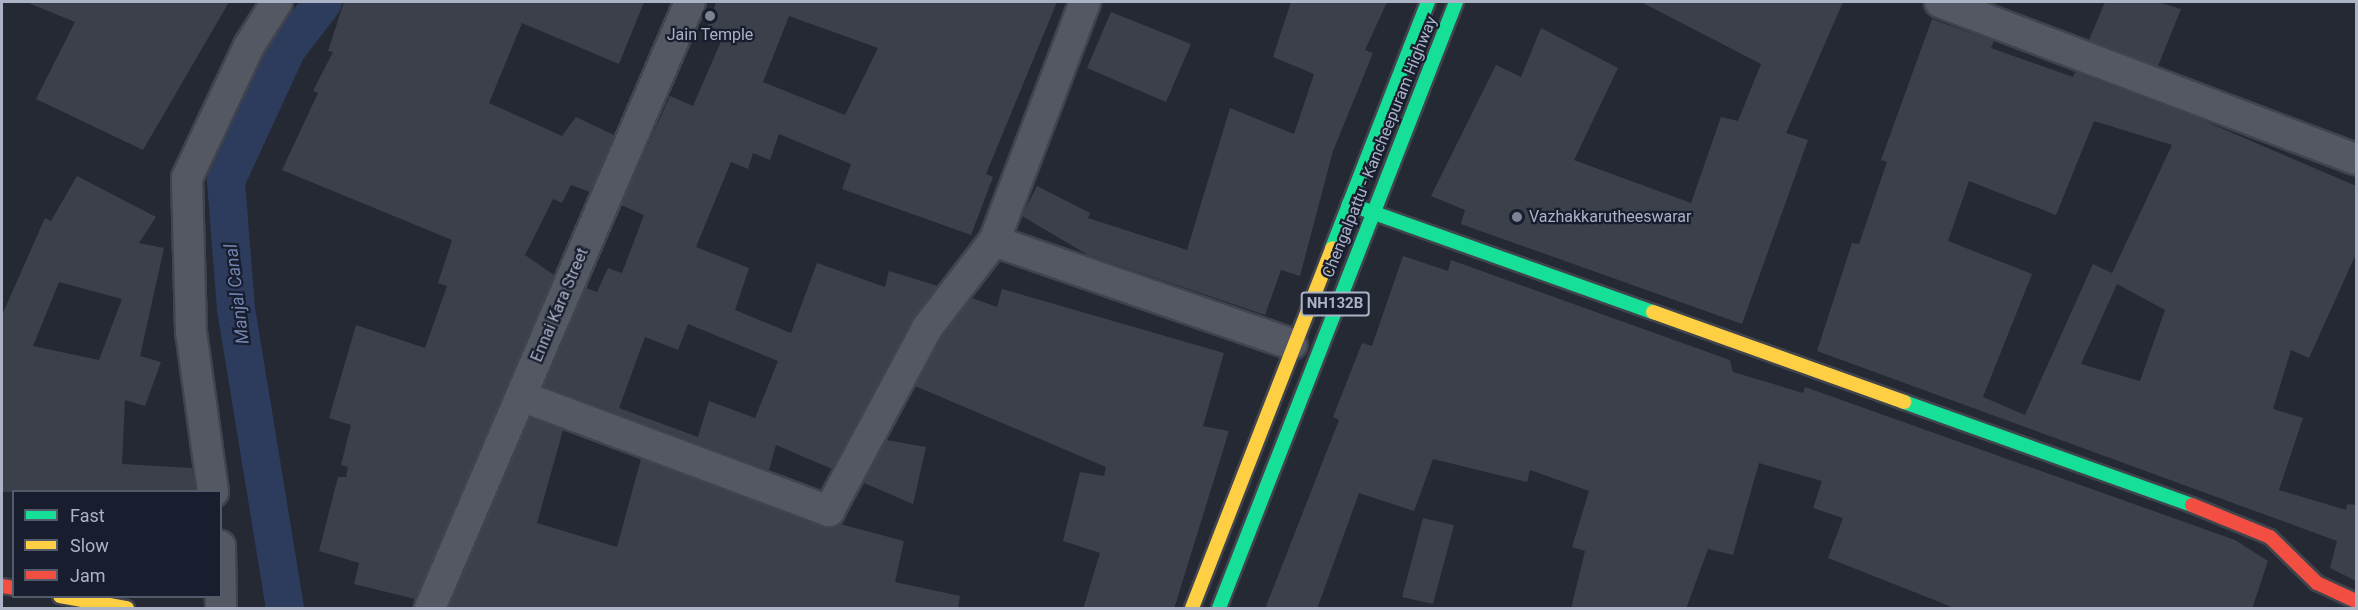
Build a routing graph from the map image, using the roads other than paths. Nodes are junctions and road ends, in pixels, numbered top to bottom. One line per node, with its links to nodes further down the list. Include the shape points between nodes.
1 (277, 2): 13 (street, via 249,46 187,178 191,332)
2 (690, 2): 12 (street, Ennai Kara Street)
3 (1084, 2): 10 (street)
4 (1428, 2): 8 (main road, NH132B)
5 (1456, 2): 9 (main road, Chengalpattu - Kancheepuram Highway / NH132B)
6 (1940, 2): 7 (street)
7 (2356, 159)
8 (1349, 204): 9 (main road); 11 (main road, NH132B)
9 (1372, 213): 15 (main road, via 2243,523 2277,542 2317,583); 19 (main road, Chengalpattu - Kancheepuram Highway / NH132B)
10 (994, 241): 11 (street); 12 (street, via 927,328 829,512)
11 (1292, 344): 18 (main road, NH132B)
12 (521, 396): 17 (street, Ennai Kara Street)
13 (213, 490)
14 (66, 598): 16 (main road)
15 (2356, 601)
16 (127, 609)
17 (430, 609)
18 (1192, 609)
19 (1219, 609)

